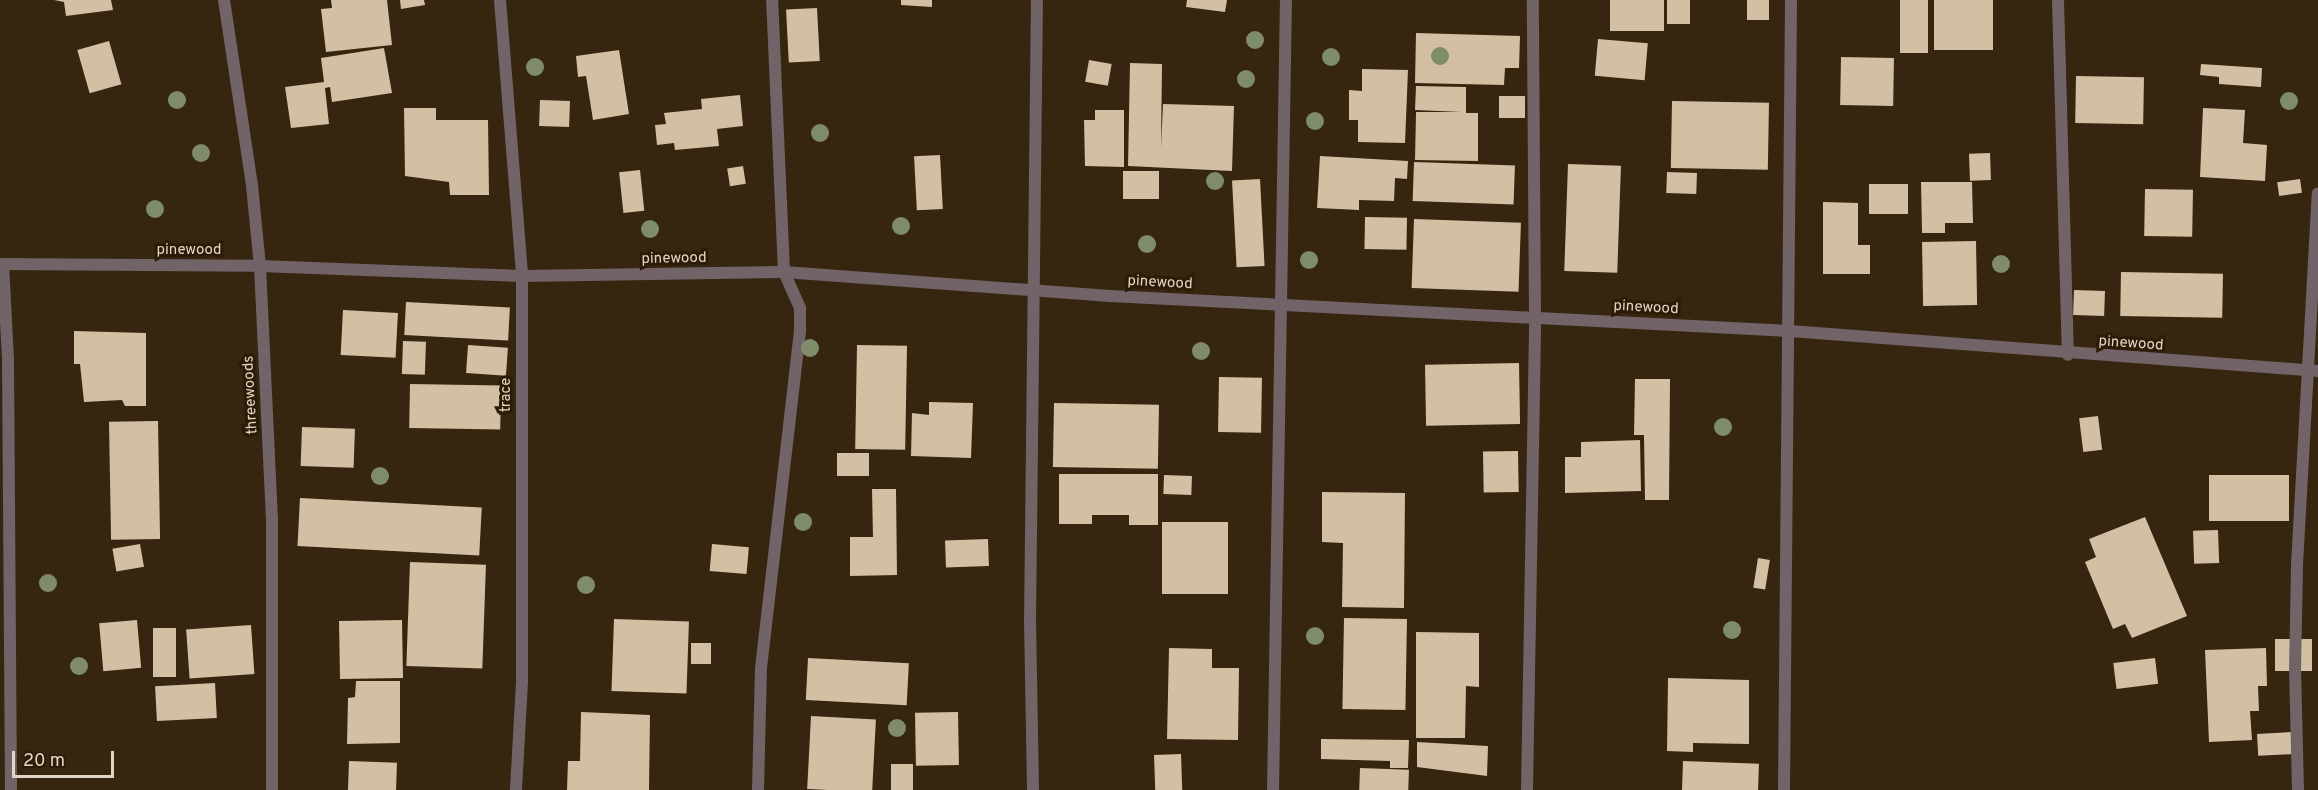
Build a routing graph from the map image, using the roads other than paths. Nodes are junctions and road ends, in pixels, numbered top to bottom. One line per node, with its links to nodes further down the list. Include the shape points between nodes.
1 (224, 0): 11 (street, threewoods)
2 (500, 0): 13 (street, trace)
3 (772, 0): 12 (street)
4 (1037, 0): 14 (street)
5 (1286, 0): 15 (street)
6 (1533, 0): 16 (street)
7 (1791, 0): 17 (street)
8 (2058, 0): 18 (street)
9 (2318, 194): 19 (street)
10 (1, 264): 11 (street, pinewood); 20 (street, via 8,360)
11 (260, 266): 13 (street, pinewood); 21 (street, threewoods, via 272,519)
12 (784, 272): 13 (street, pinewood); 14 (street, pinewood); 23 (street, via 800,308 800,331 761,668)
13 (522, 276): 22 (street, trace, via 522,682)
14 (1036, 288): 15 (street, pinewood); 24 (street, via 1030,623)
15 (1282, 304): 16 (street, pinewood); 25 (street)
16 (1535, 317): 17 (street, pinewood); 26 (street)
17 (1790, 331): 18 (street, pinewood); 27 (street)
18 (2068, 355): 19 (street, pinewood)
19 (2314, 370): 28 (street, via 2297,565)
20 (11, 790)
21 (272, 790)
22 (516, 790)
23 (758, 790)
24 (1033, 790)
25 (1273, 790)
26 (1527, 790)
27 (1784, 790)
28 (2298, 790)

